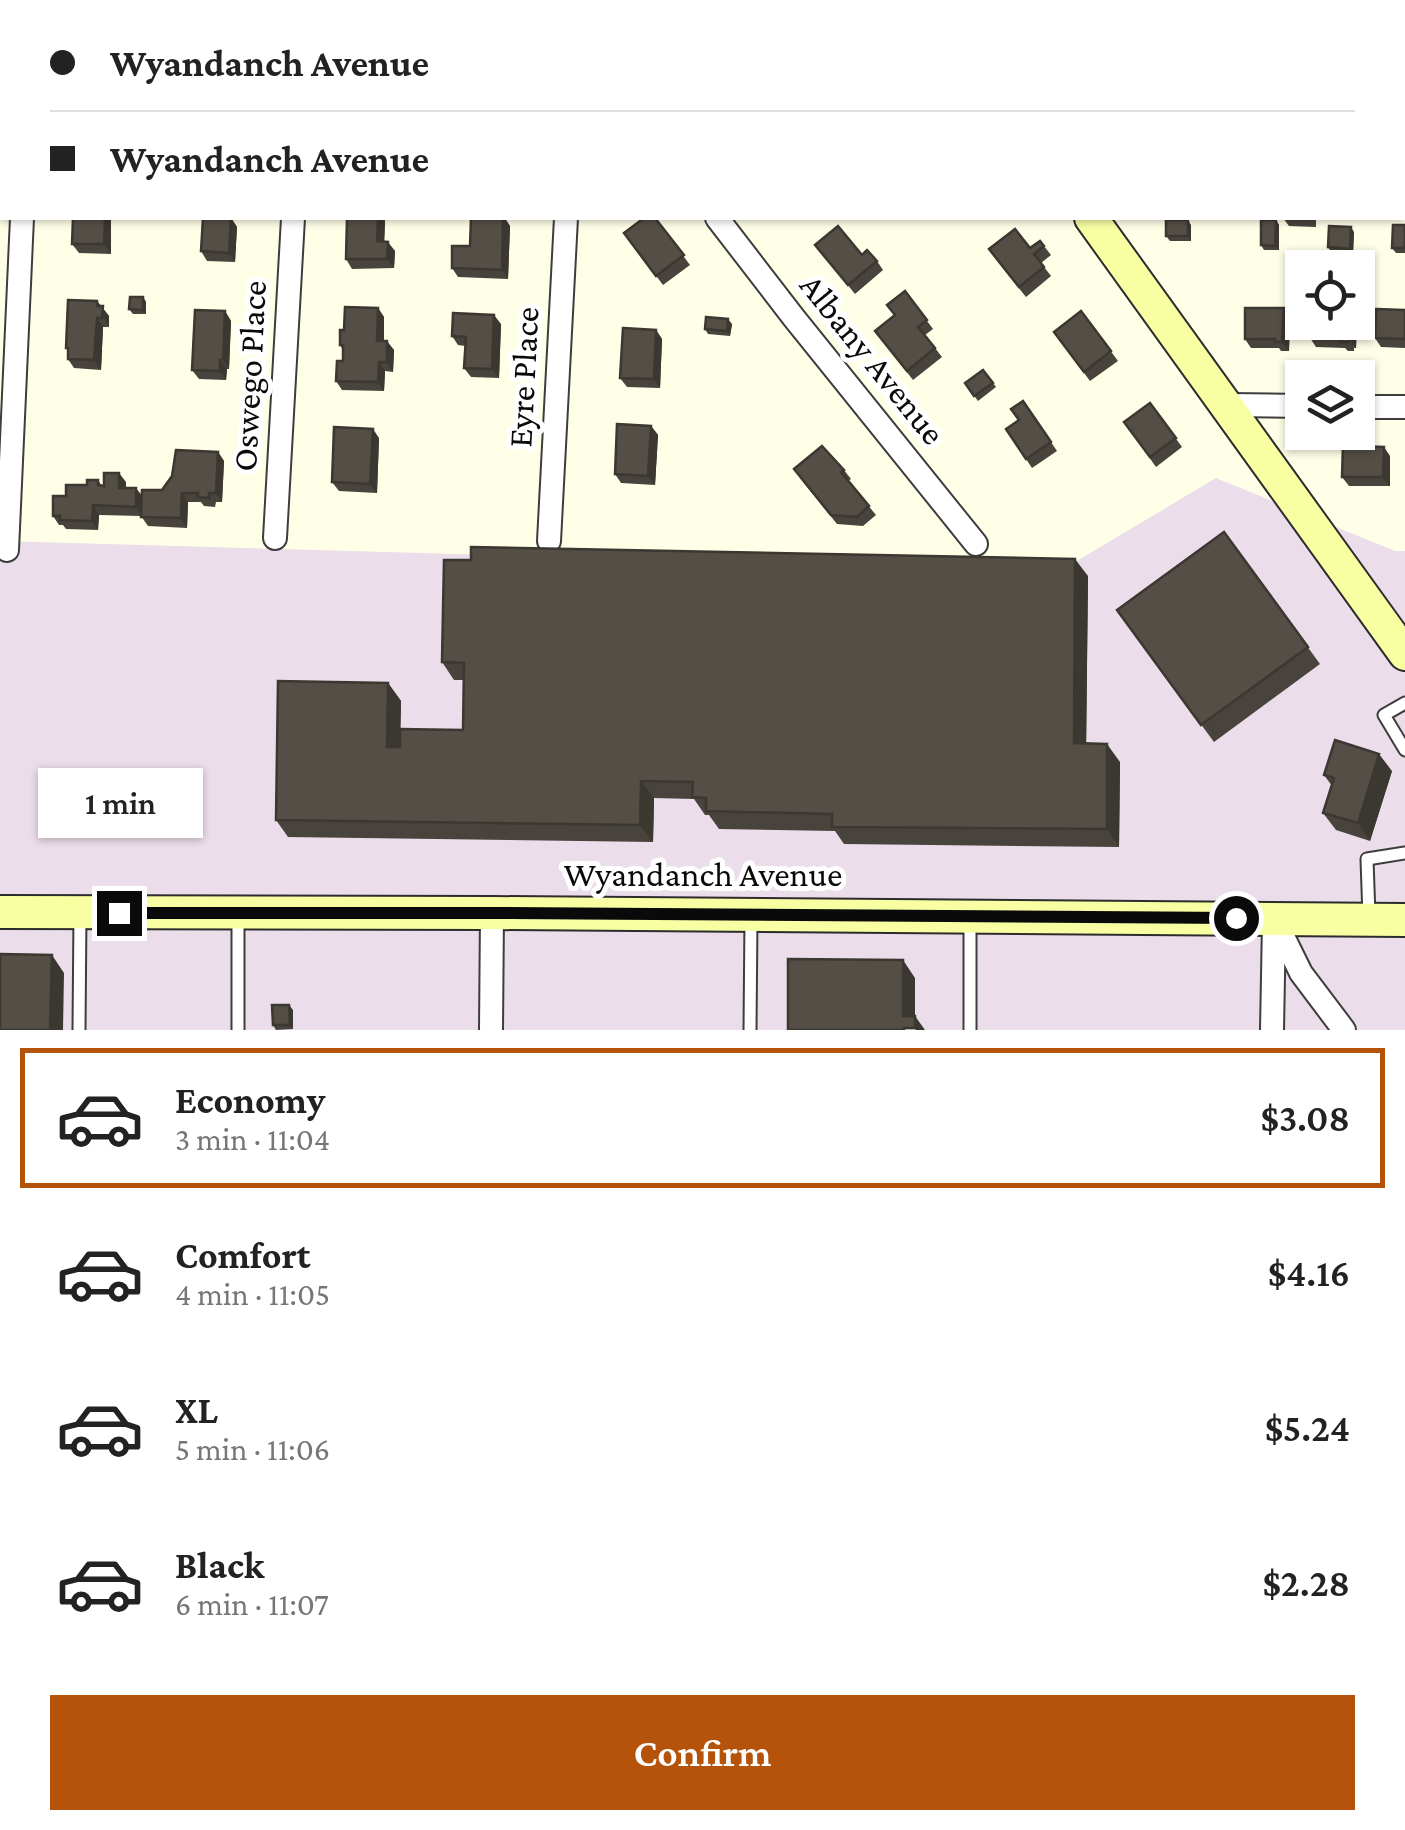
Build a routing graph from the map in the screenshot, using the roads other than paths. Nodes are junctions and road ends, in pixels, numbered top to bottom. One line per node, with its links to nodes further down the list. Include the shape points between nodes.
1 (22, 220): 13 (street)
2 (293, 220): 10 (street, Oswego Place)
3 (566, 220): 11 (street, Eyre Place)
4 (719, 220): 12 (street, Albany Avenue)
5 (1091, 220): 6 (street)
6 (1228, 405): 7 (street); 14 (street)
7 (1285, 406)
8 (1375, 407): 9 (street)
9 (1405, 407)
10 (275, 538)
11 (549, 541)
12 (976, 544)
13 (7, 550)
14 (1405, 654)
15 (1405, 703): 16 (lane, via 1384,715)
16 (1405, 750)
17 (1405, 853): 25 (lane, via 1367,859)
18 (0, 912): 19 (street, Wyandanch Avenue)
19 (80, 912): 21 (street, Wyandanch Avenue); 27 (lane)
20 (492, 913): 21 (street, Wyandanch Avenue); 22 (street, Wyandanch Avenue); 29 (street)
21 (238, 914): 28 (lane)
22 (751, 914): 23 (street, Wyandanch Avenue); 30 (lane)
23 (970, 916): 24 (street, Wyandanch Avenue); 31 (lane)
24 (1274, 918): 25 (street, Wyandanch Avenue); 32 (street); 33 (street, via 1301,973)
25 (1369, 920): 26 (street, Wyandanch Avenue)
26 (1405, 920)
27 (79, 1030)
28 (238, 1030)
29 (491, 1030)
30 (750, 1030)
31 (970, 1030)
32 (1272, 1030)
33 (1344, 1030)

